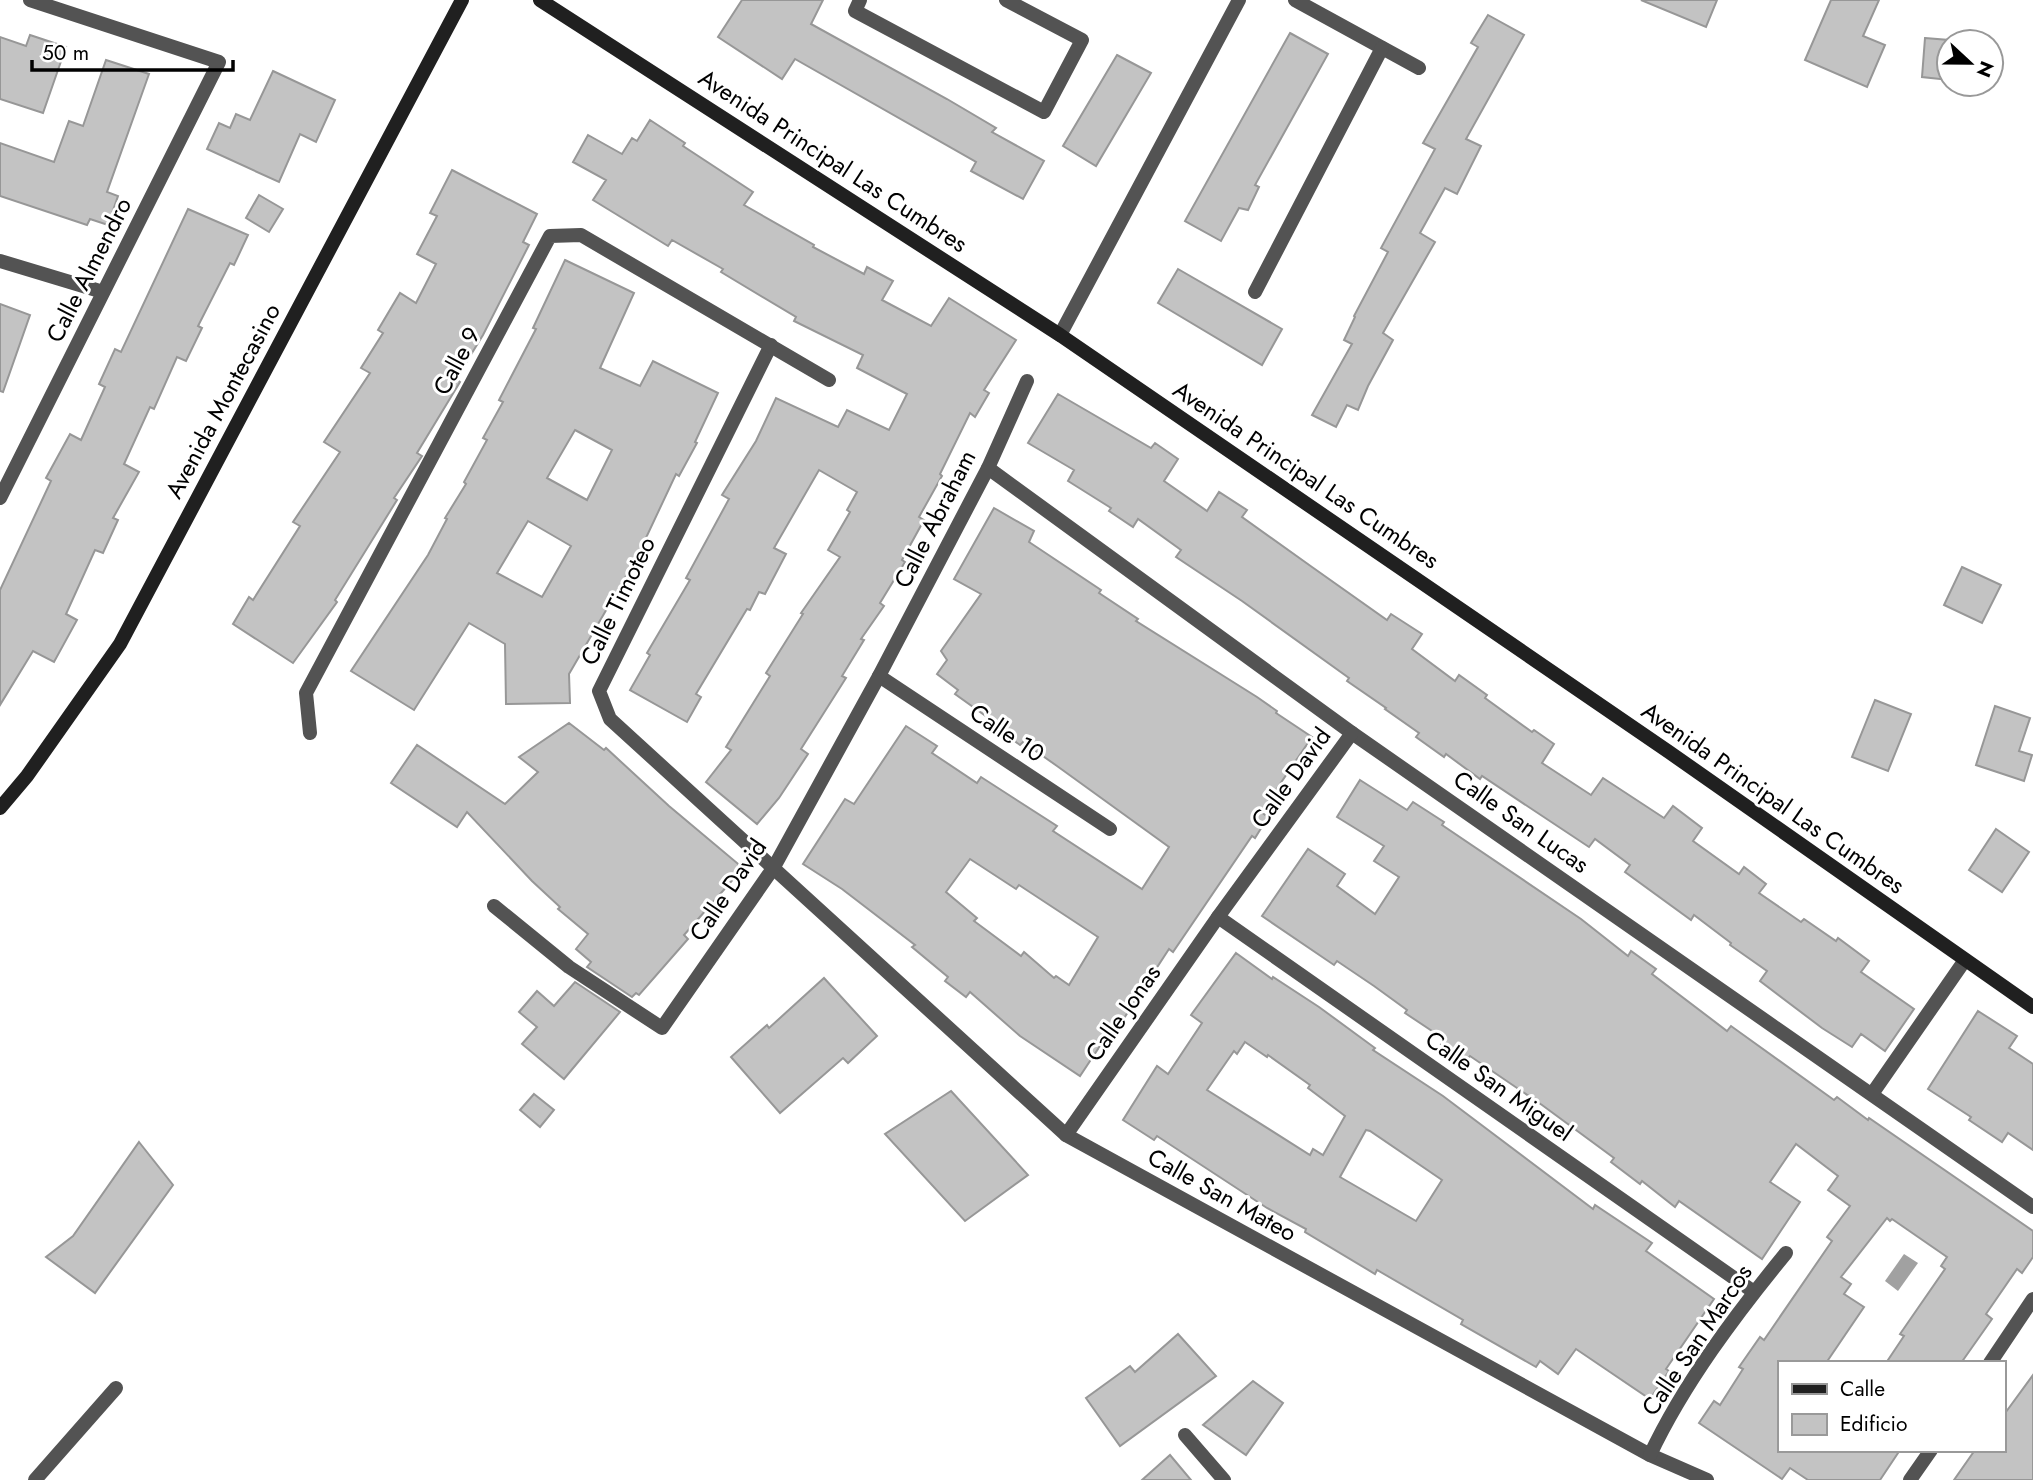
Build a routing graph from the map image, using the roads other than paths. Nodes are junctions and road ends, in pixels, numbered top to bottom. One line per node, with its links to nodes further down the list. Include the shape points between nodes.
1 (30, 0): 11 (street, Calle Almendro, via 219,62)
2 (463, 0): 22 (street, Avenida Montecasino, via 120,644)
3 (540, 0): 13 (street, Avenida Principal Las Cumbres)
4 (860, 0): 5 (street, via 855,11 1044,112 1082,40)
5 (1006, 0)
6 (1239, 0): 13 (street)
7 (1295, 0): 8 (street)
8 (1382, 48): 9 (street); 12 (street)
9 (1419, 68)
10 (0, 261): 11 (street)
11 (103, 292): 18 (street, Calle Almendro)
12 (1255, 292)
13 (1060, 335): 27 (street, Avenida Principal Las Cumbres)
14 (771, 345): 15 (street); 20 (street, Calle 9, via 581,235 550,236 306,693); 24 (street, Calle Timoteo, via 599,691 610,719)
15 (829, 380)
16 (1027, 381): 17 (street, Calle Abraham)
17 (988, 468): 19 (street, Calle Abraham); 21 (street, Calle San Lucas)
18 (0, 498)
19 (879, 676): 23 (street, Calle 10); 24 (street, Calle David)
20 (310, 733)
21 (1352, 733): 26 (street, Calle David); 29 (street, Calle San Lucas)
22 (0, 808)
23 (1110, 829)
24 (774, 867): 25 (street, Calle David, via 663,1028 569,967); 30 (street, Calle San Mateo)
25 (494, 906)
26 (1218, 917): 30 (street, Calle Jonas); 33 (street, Calle San Miguel)
27 (1965, 960): 28 (street, Avenida Principal Las Cumbres); 29 (street)
28 (2033, 1007)
29 (1872, 1094): 31 (street, Calle San Lucas)
30 (1066, 1135): 39 (street, Calle San Mateo)
31 (2033, 1207)
32 (1786, 1253): 33 (street, Calle San Marcos)
33 (1754, 1292): 39 (street, Calle San Marcos, via 1668,1417)
34 (2033, 1299): 35 (street)
35 (1991, 1361)
36 (116, 1388): 40 (street)
37 (1185, 1435): 41 (street)
38 (1930, 1452): 43 (street)
39 (1650, 1455): 42 (street, Calle San Mateo)
40 (35, 1480)
41 (1224, 1480)
42 (1707, 1480)
43 (1910, 1480)

